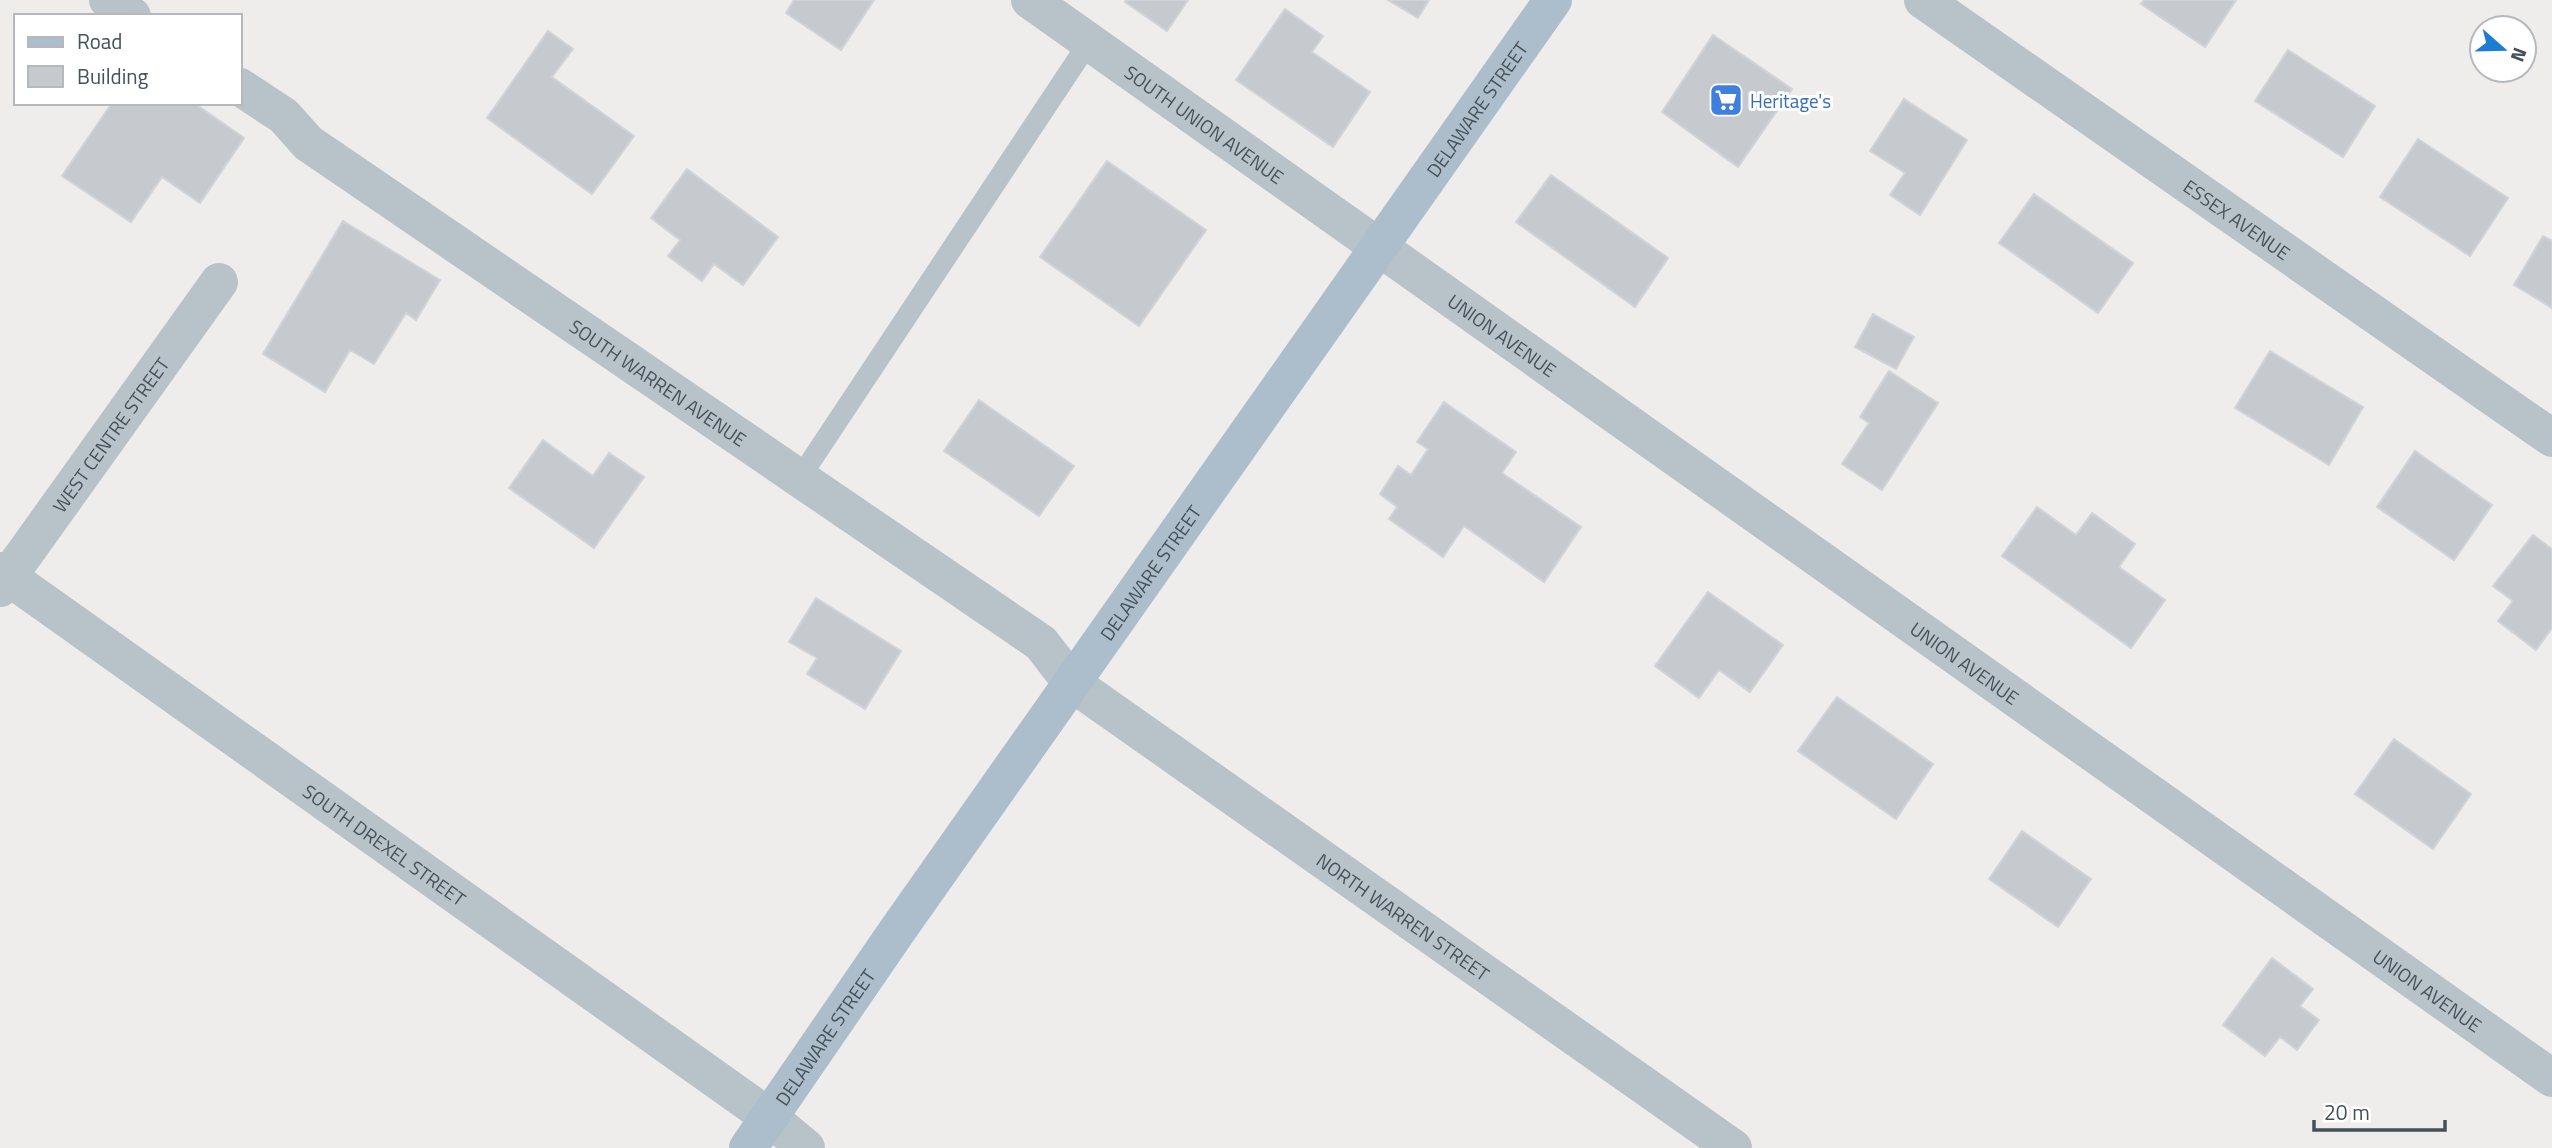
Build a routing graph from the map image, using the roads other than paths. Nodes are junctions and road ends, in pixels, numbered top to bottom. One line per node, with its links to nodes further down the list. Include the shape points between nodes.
1 (108, 0): 5 (street)
2 (1030, 0): 6 (street, SOUTH UNION AVENUE)
3 (1553, 0): 8 (main road, DELAWARE STREET)
4 (1923, 0): 10 (street, ESSEX AVENUE)
5 (129, 14)
6 (1089, 42): 8 (street, SOUTH UNION AVENUE); 11 (lane)
7 (242, 88): 11 (street, SOUTH WARREN AVENUE, via 284,116 309,143)
8 (1380, 248): 13 (main road, DELAWARE STREET); 14 (street, UNION AVENUE)
9 (219, 282): 12 (street, WEST CENTRE STREET)
10 (2552, 438)
11 (799, 479): 13 (street, SOUTH WARREN AVENUE, via 1041,643)
12 (3, 578): 15 (street, SOUTH DREXEL STREET)
13 (1072, 683): 15 (main road, DELAWARE STREET); 17 (street, NORTH WARREN STREET)
14 (2552, 1078)
15 (759, 1133): 16 (street, SOUTH DREXEL STREET)
16 (806, 1148)
17 (1733, 1148)

